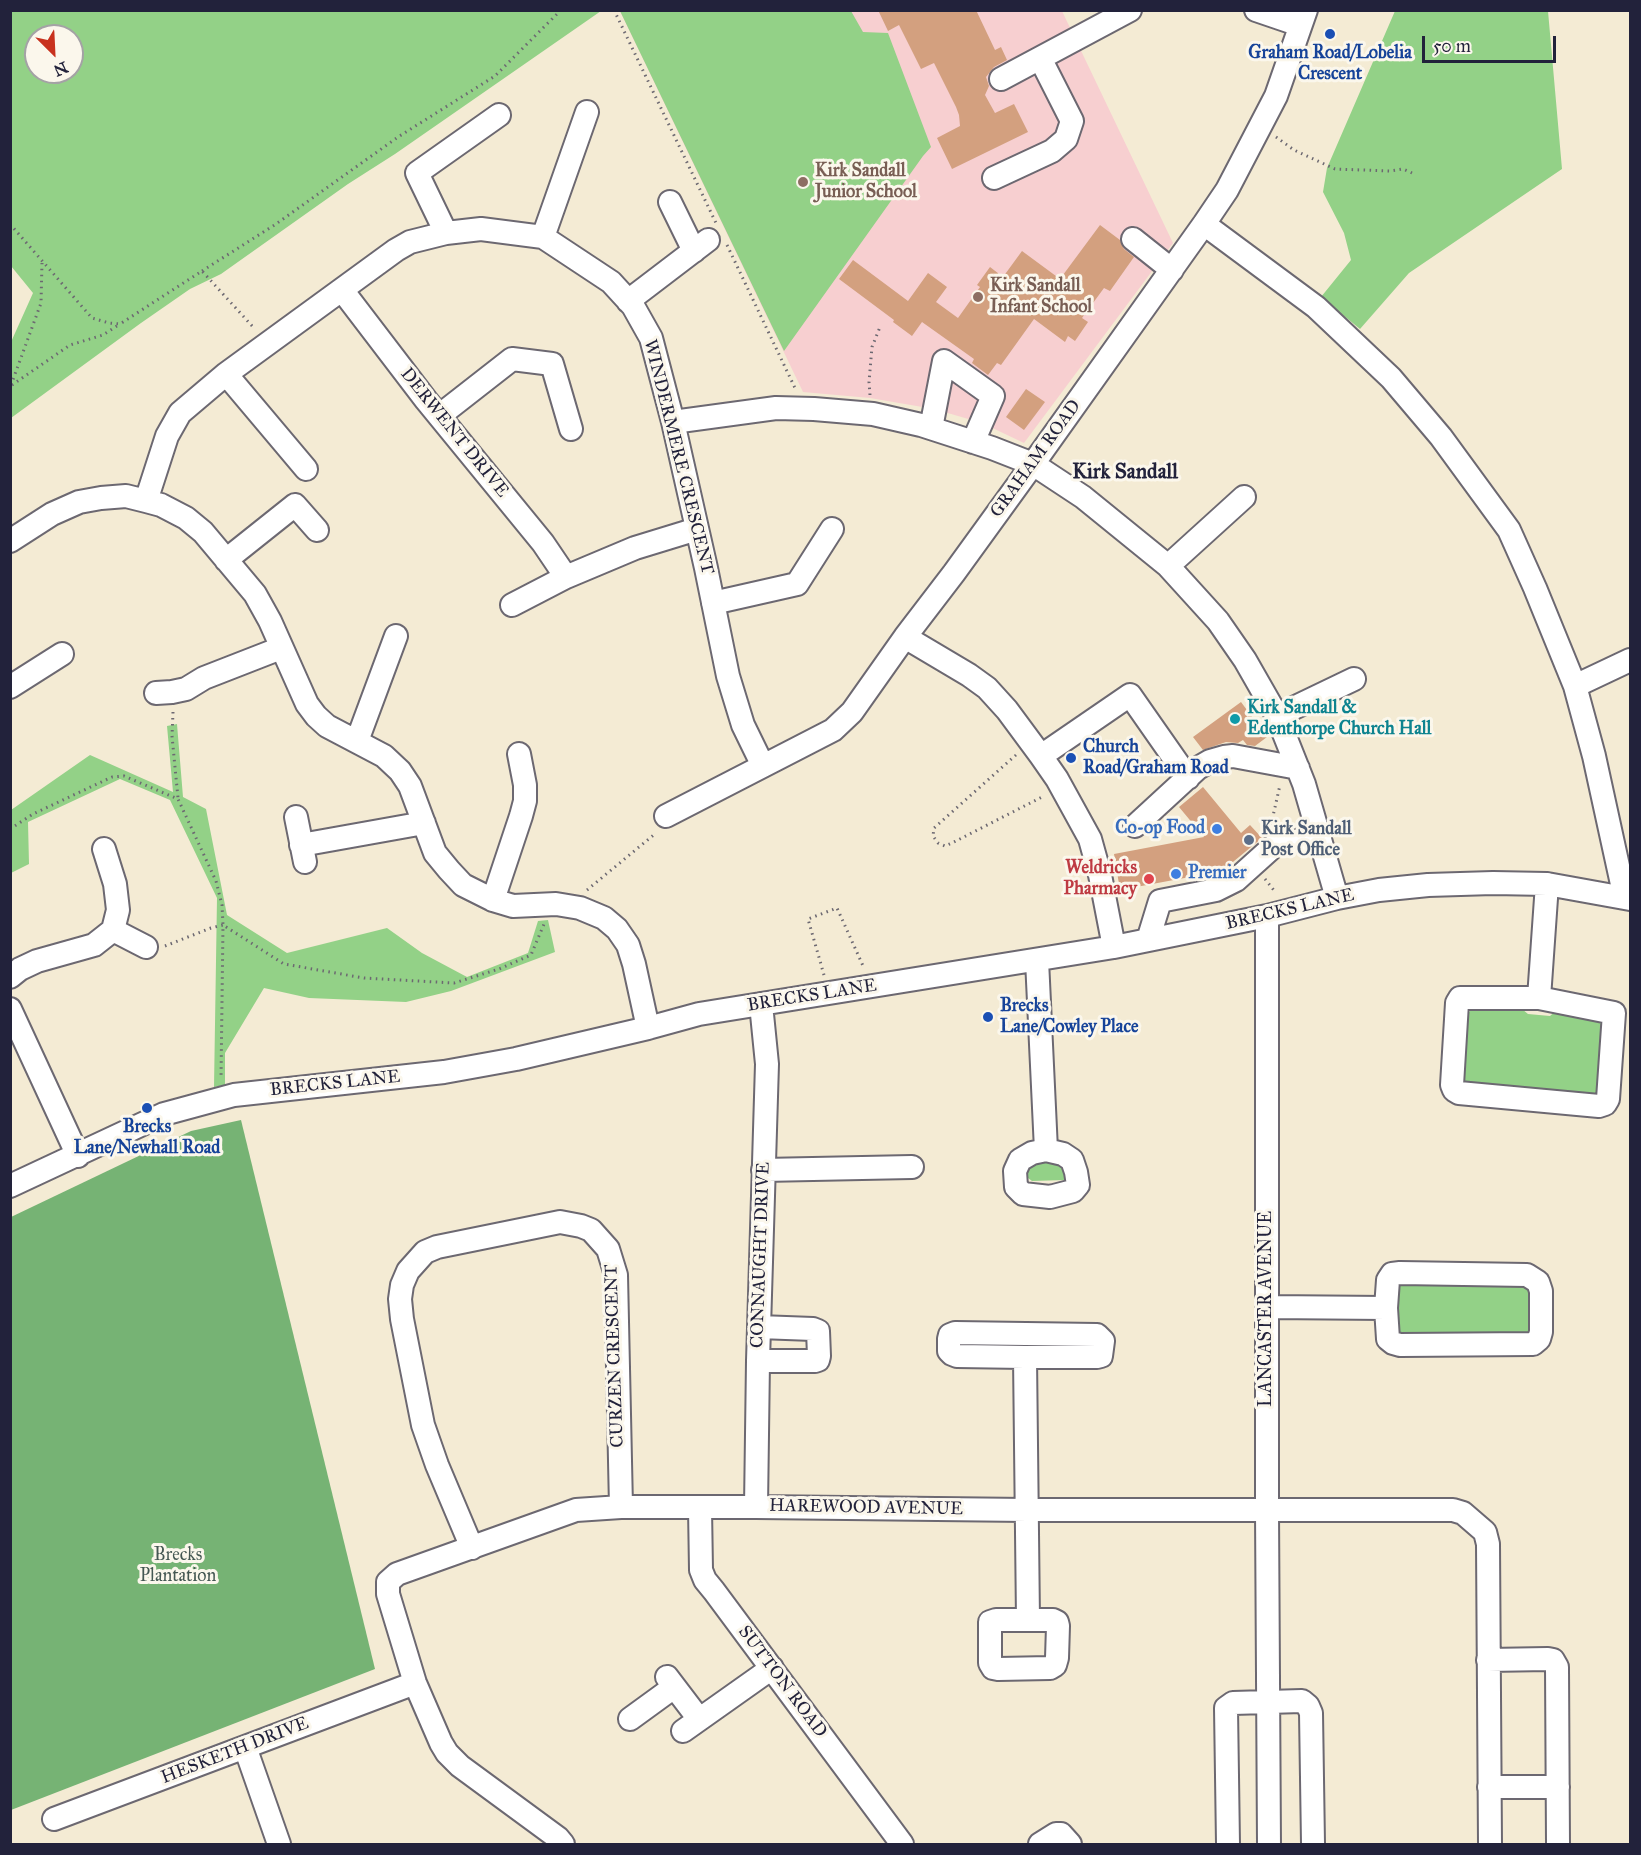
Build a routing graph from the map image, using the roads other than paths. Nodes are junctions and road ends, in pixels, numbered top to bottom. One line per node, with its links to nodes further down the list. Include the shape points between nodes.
1 (1130, 10): 4 (street)
2 (1256, 10): 3 (street)
3 (1303, 18): 10 (street, GRAHAM ROAD, via 1276,96 1227,190)
4 (1040, 58): 5 (street); 8 (street, via 1072,122 1066,139 1052,151)
5 (1001, 79)
6 (587, 112): 12 (street)
7 (499, 115): 11 (street, via 417,173)
8 (994, 178)
9 (670, 201): 16 (street, via 711,238)
10 (1204, 224): 14 (street, GRAHAM ROAD); 42 (street, via 1316,307 1391,378 1441,437 1509,530)
11 (446, 233): 12 (street, WINDERMERE CRESCENT, via 481,229); 15 (street, WINDERMERE CRESCENT, via 410,242)
12 (543, 237): 16 (street, WINDERMERE CRESCENT, via 611,282)
13 (1133, 239): 14 (street)
14 (1172, 270): 23 (street, GRAHAM ROAD)
15 (342, 290): 17 (street, WINDERMERE CRESCENT); 18 (street, DERWENT DRIVE)
16 (628, 301): 19 (street, WINDERMERE CRESCENT, via 651,338)
17 (226, 374): 24 (street); 26 (street, WINDERMERE CRESCENT, via 180,413 163,445)
18 (439, 416): 21 (street, via 512,359 552,364); 33 (street, DERWENT DRIVE)
19 (674, 422): 20 (street, via 776,408 805,408 873,414); 27 (street, WINDERMERE CRESCENT)
20 (931, 428): 22 (street); 22 (street, via 944,361 993,396)
21 (571, 429)
22 (973, 442): 23 (street)
23 (1033, 464): 32 (street, via 1083,497); 37 (street, GRAHAM ROAD)
24 (306, 468)
25 (1244, 497): 32 (street)
26 (146, 501): 30 (street, via 126,496 79,502); 31 (street, via 186,518)
27 (698, 529): 33 (street, via 635,548); 34 (street, WINDERMERE CRESCENT)
28 (832, 529): 34 (street, via 797,584)
29 (317, 530): 31 (street, via 295,505 254,526)
30 (10, 541)
31 (226, 560): 38 (street, via 255,594)
32 (1168, 566): 45 (street, via 1218,621)
33 (566, 577): 35 (street)
34 (713, 603): 49 (street, WINDERMERE CRESCENT, via 743,725)
35 (512, 605)
36 (396, 636): 46 (street)
37 (905, 637): 47 (street, via 987,688); 49 (street, GRAHAM ROAD, via 852,712 833,730)
38 (281, 648): 44 (street, via 186,689); 46 (street, via 316,716)
39 (62, 654): 43 (street)
40 (1630, 660): 42 (street)
41 (1354, 679): 45 (street)
42 (1575, 686): 60 (street)
43 (10, 687)
44 (164, 693)
45 (1277, 716): 50 (street)
46 (357, 741): 54 (street, via 384,756 399,771 411,786)
47 (1036, 749): 51 (street, via 1130,695); 66 (street, via 1089,839)
48 (519, 754): 61 (street, via 525,801)
49 (763, 766): 52 (street, GRAHAM ROAD)
50 (1291, 766): 51 (street, via 1224,757 1210,761); 56 (street)
51 (1188, 778): 55 (street)
52 (666, 816)
53 (296, 817): 54 (street, via 303,854)
54 (424, 823): 61 (street, via 435,853 449,870 463,885)
55 (1135, 826)
56 (1320, 837): 59 (street); 64 (street, via 1276,844 1236,879 1216,890 1160,901)
57 (104, 849): 63 (street, via 118,910)
58 (1547, 884): 59 (street, BRECKS LANE, via 1428,885); 60 (street, BRECKS LANE); 69 (street)
59 (1337, 898): 62 (street, BRECKS LANE)
60 (1628, 898)
61 (493, 900): 72 (street, via 513,906 556,904 604,918 628,945)
62 (1278, 913): 64 (street, BRECKS LANE); 78 (street, LANCASTER AVENUE)
63 (113, 930): 65 (street); 68 (street, via 94,945 37,961)
64 (1148, 940): 66 (street, BRECKS LANE)
65 (146, 947)
66 (1114, 947): 67 (street, BRECKS LANE)
67 (1037, 960): 70 (street, BRECKS LANE); 73 (street)
68 (10, 977)
69 (1539, 998): 69 (street, via 1614,1013 1605,1104 1454,1090 1460,998)
70 (761, 1004): 72 (street, BRECKS LANE, via 699,1014); 76 (street, CONNAUGHT DRIVE, via 767,1064)
71 (10, 1008): 74 (street)
72 (648, 1028): 74 (street, BRECKS LANE, via 444,1072 234,1095 164,1114)
73 (1046, 1150)
74 (78, 1156): 77 (street, BRECKS LANE)
75 (912, 1167): 76 (street)
76 (763, 1170): 80 (street, CONNAUGHT DRIVE)
77 (10, 1186)
78 (1268, 1307): 79 (street); 87 (street, LANCASTER AVENUE)
79 (1386, 1308): 79 (street, via 1392,1274 1527,1275 1538,1282 1541,1291 1541,1332 1533,1344 1400,1345 1388,1339)
80 (759, 1327): 82 (street, CONNAUGHT DRIVE); 82 (street, via 818,1331 819,1356 815,1361)
81 (1026, 1357): 81 (street, via 957,1356 949,1351 949,1339 955,1333 1097,1335 1103,1341 1101,1356 1097,1357); 86 (street)
82 (758, 1361): 84 (street, CONNAUGHT DRIVE)
83 (621, 1507): 85 (street, HAREWOOD AVENUE); 88 (street, HAREWOOD AVENUE, via 576,1510); 88 (street, CURZEN CRESCENT, via 616,1275 608,1249 591,1230 560,1222 436,1247 425,1252 408,1270 400,1299 402,1319 423,1425)
84 (756, 1507): 85 (street, HAREWOOD AVENUE); 86 (street, HAREWOOD AVENUE)
85 (700, 1508): 91 (street, SUTTON ROAD, via 701,1570 705,1580)
86 (1027, 1510): 87 (street, HAREWOOD AVENUE); 89 (street)
87 (1267, 1511): 90 (street, HAREWOOD AVENUE, via 1463,1513 1485,1532 1488,1544); 93 (street, LANCASTER AVENUE)
88 (472, 1548): 92 (street, HAREWOOD AVENUE, via 398,1574 388,1582 388,1594)
89 (1028, 1620)
90 (1488, 1660): 96 (street, HAREWOOD AVENUE); 97 (street, via 1553,1660 1557,1667)
91 (772, 1668): 94 (street, via 691,1725 671,1682); 101 (street, SUTTON ROAD)
92 (416, 1683): 95 (street, HESKETH DRIVE); 100 (street, via 447,1753)
93 (1269, 1702): 104 (street, via 1233,1703 1226,1708); 105 (street, LANCASTER AVENUE); 106 (street, via 1302,1701 1311,1713)
94 (630, 1719)
95 (245, 1747): 98 (street, HESKETH DRIVE); 99 (street)
96 (1489, 1787): 97 (street); 107 (street, HAREWOOD AVENUE)
97 (1558, 1787): 108 (street)
98 (54, 1819)
99 (279, 1845)
100 (563, 1845)
101 (902, 1845)
102 (1040, 1845): 103 (street, via 1056,1834 1061,1834)
103 (1070, 1845)
104 (1228, 1845)
105 (1269, 1845)
106 (1312, 1845)
107 (1490, 1845)
108 (1558, 1845)

